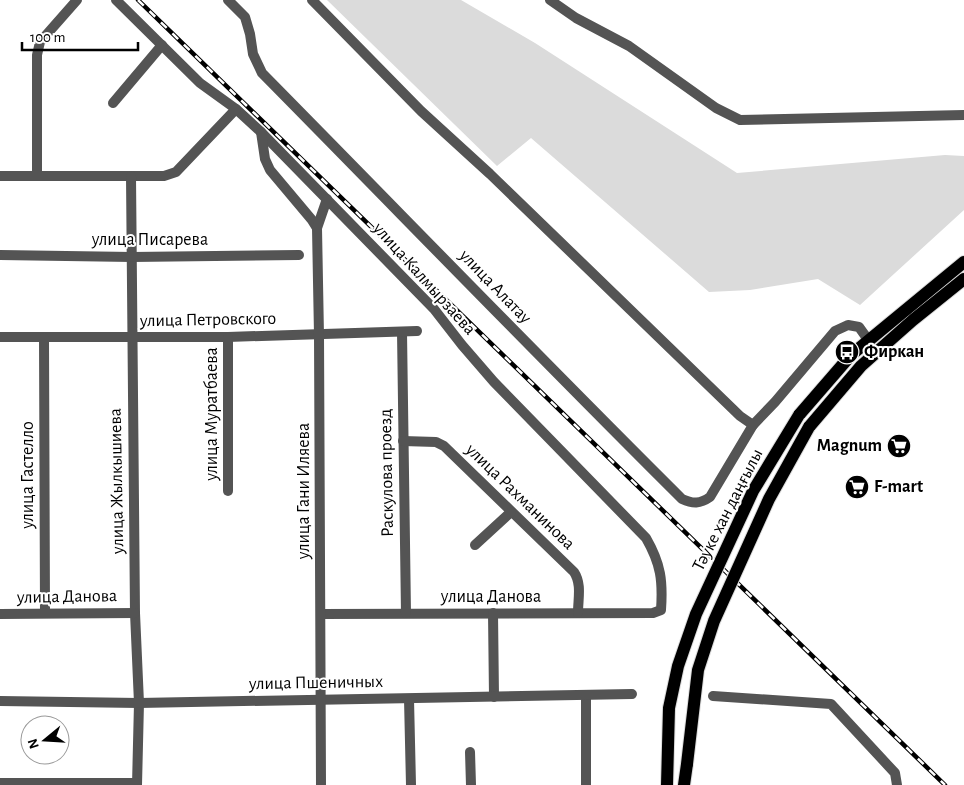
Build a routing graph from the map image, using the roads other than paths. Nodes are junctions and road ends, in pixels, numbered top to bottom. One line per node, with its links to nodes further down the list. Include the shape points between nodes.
1 (77, 0): 11 (street, via 40,42 37,56)
2 (116, 0): 6 (street, улица Калмырзаева)
3 (228, 0): 29 (street, улица Алатау, via 244,17 252,54 262,73 682,500 701,503 710,497)
4 (312, 0): 29 (street, via 421,111)
5 (550, 0): 9 (street, via 576,18 630,46 716,108 740,120)
6 (162, 45): 7 (street); 8 (street, улица Калмырзаева, via 200,83)
7 (113, 103)
8 (236, 109): 10 (street, улица Калмырзаева); 13 (street, via 176,172 164,176)
9 (964, 115)
10 (261, 132): 14 (street, улица Калмырзаева); 15 (street, via 270,170)
11 (37, 175): 12 (street); 13 (street)
12 (0, 176)
13 (131, 176): 18 (street, улица Жылкышиева)
14 (327, 199): 15 (street, улица Гани Иляева); 34 (street, улица Калмырзаева, via 434,309 494,382 646,538 656,555 663,586)
15 (316, 228): 23 (street, улица Гани Иляева)
16 (0, 255): 18 (street, улица Писарева)
17 (299, 255): 18 (street, улица Писарева)
18 (132, 257): 24 (street, улица Жылкышиева)
19 (964, 262): 28 (main road, Тәуке хан даңғылы)
20 (964, 279): 59 (main road, Тәуке хан даңғылы, bridge, via 861,366 809,427 769,499 714,621 698,670)
21 (417, 331): 22 (street, улица Петровского)
22 (402, 332): 23 (street, улица Петровского); 30 (street, Раскулова проезд)
23 (319, 335): 25 (street, улица Петровского); 41 (street, улица Гани Иляева)
24 (132, 337): 25 (street, улица Петровского); 27 (street, улица Петровского); 36 (street, улица Жылкышиева)
25 (228, 337): 31 (street, улица Муратбаева)
26 (0, 338): 27 (street, улица Петровского)
27 (44, 338): 35 (street, улица Гастелло)
28 (869, 341): 29 (street, улица Алатау, via 859,326 848,325 835,331); 58 (main road, Тәуке хан даңғылы, bridge, via 851,355 799,415 754,491 696,614 678,666 669,708)
29 (753, 425)
30 (402, 441): 32 (street, улица Рахманинова, via 440,443); 37 (street, Раскулова проезд)
31 (228, 491)
32 (511, 512): 33 (street); 39 (street, улица Рахманинова, via 578,578)
33 (475, 546)
34 (661, 610): 39 (street, улица Данова, via 653,613)
35 (45, 613): 36 (street, улица Данова); 40 (street, улица Данова)
36 (135, 613): 49 (street, улица Жылкышиева)
37 (406, 613): 38 (street, улица Данова); 41 (street, улица Данова)
38 (493, 613): 39 (street, улица Данова); 45 (street)
39 (578, 613)
40 (0, 614)
41 (321, 614): 46 (street, улица Гани Иляева)
42 (632, 694): 43 (street, улица Пшеничных)
43 (586, 695): 45 (street, улица Пшеничных); 57 (street)
44 (713, 696): 60 (street, via 831,704 895,772)
45 (494, 697): 47 (street, улица Пшеничных)
46 (321, 698): 47 (street, улица Пшеничных); 49 (street, улица Пшеничных); 54 (street, улица Гани Иляева)
47 (409, 698): 55 (street)
48 (0, 701): 49 (street, улица Пшеничных)
49 (139, 703): 53 (street, улица Жылкышиева)
50 (470, 752): 56 (street)
51 (0, 783): 52 (street)
52 (47, 784): 53 (street)
53 (137, 784)
54 (321, 785)
55 (411, 785)
56 (470, 785)
57 (586, 785)
58 (667, 785)
59 (684, 785)
60 (897, 785)

